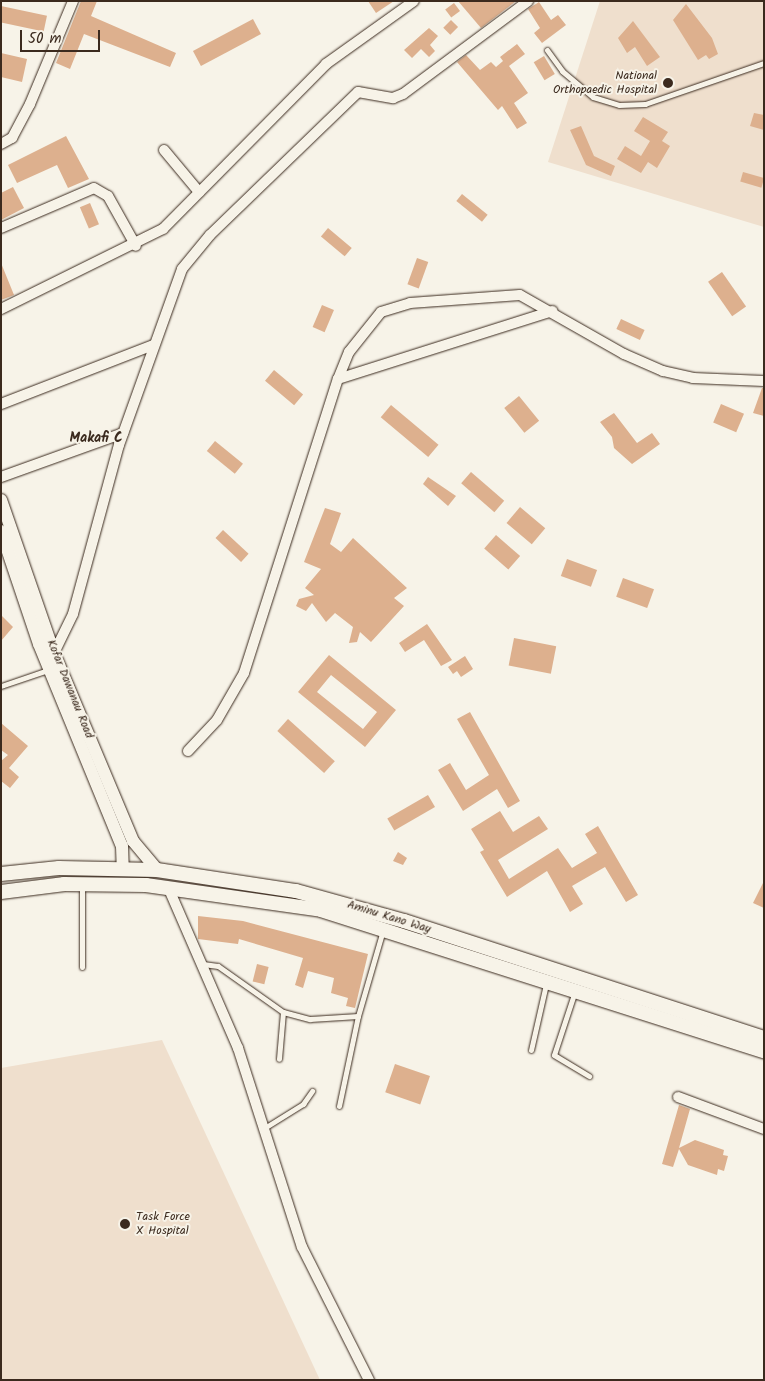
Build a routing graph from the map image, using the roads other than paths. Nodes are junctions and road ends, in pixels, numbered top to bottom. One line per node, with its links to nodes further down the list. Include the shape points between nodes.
1 (73, 1): 6 (street, via 30,104 12,138)
2 (414, 1): 8 (street, via 326,64)
3 (528, 1): 13 (street, via 403,94 393,98 358,92 210,234 174,284)
4 (547, 50): 5 (lane, via 562,72 593,97 619,105 645,104)
5 (764, 63)
6 (1, 144)
7 (164, 150): 8 (street)
8 (198, 192): 10 (street, via 163,229)
9 (1, 228): 10 (street, via 94,188 108,196)
10 (136, 246): 11 (street)
11 (1, 309)
12 (553, 311): 14 (street); 14 (street, via 520,295 387,309 370,322 349,352); 15 (street, via 624,354 662,371 692,378)
13 (153, 345): 16 (street); 17 (street)
14 (338, 379): 24 (street, via 244,673 217,720)
15 (764, 381)
16 (1, 404)
17 (123, 434): 18 (street); 21 (street, via 72,614)
18 (1, 477)
19 (1, 500): 21 (street, Kofar Dawanau Road)
20 (1, 531): 22 (street, Kofar Dawanau Road)
21 (54, 653): 26 (street, Kofar Dawanau Road, via 133,841)
22 (50, 670): 23 (lane); 25 (street, Kofar Dawanau Road, via 122,846)
23 (1, 686)
24 (188, 751)
25 (123, 869): 26 (main road, Aminu Kano Way); 27 (main road, Aminu Kano Way)
26 (157, 870): 32 (main road, Aminu Kano Way, via 332,899)
27 (2, 871)
28 (82, 883): 29 (main road, Aminu Kano Way); 30 (main road, Aminu Kano Way); 34 (lane)
29 (168, 887): 31 (main road, Aminu Kano Way, via 295,905); 33 (street)
30 (1, 892)
31 (383, 929): 32 (main road, Aminu Kano Way); 38 (lane)
32 (509, 961): 35 (main road, Aminu Kano Way); 39 (main road, Aminu Kano Way)
33 (204, 964): 37 (lane, via 218,966); 47 (street)
34 (82, 967)
35 (547, 981): 36 (main road, Aminu Kano Way); 40 (lane)
36 (575, 990): 41 (main road, Aminu Kano Way); 43 (lane, via 554,1055)
37 (283, 1012): 38 (lane, via 310,1020); 42 (lane)
38 (358, 1016): 46 (lane)
39 (764, 1038)
40 (531, 1050)
41 (764, 1051)
42 (279, 1059)
43 (589, 1076)
44 (312, 1091): 47 (lane, via 303,1104)
45 (678, 1096): 48 (street)
46 (340, 1106)
47 (266, 1127): 49 (street, via 302,1246)
48 (764, 1129)
49 (369, 1380)

